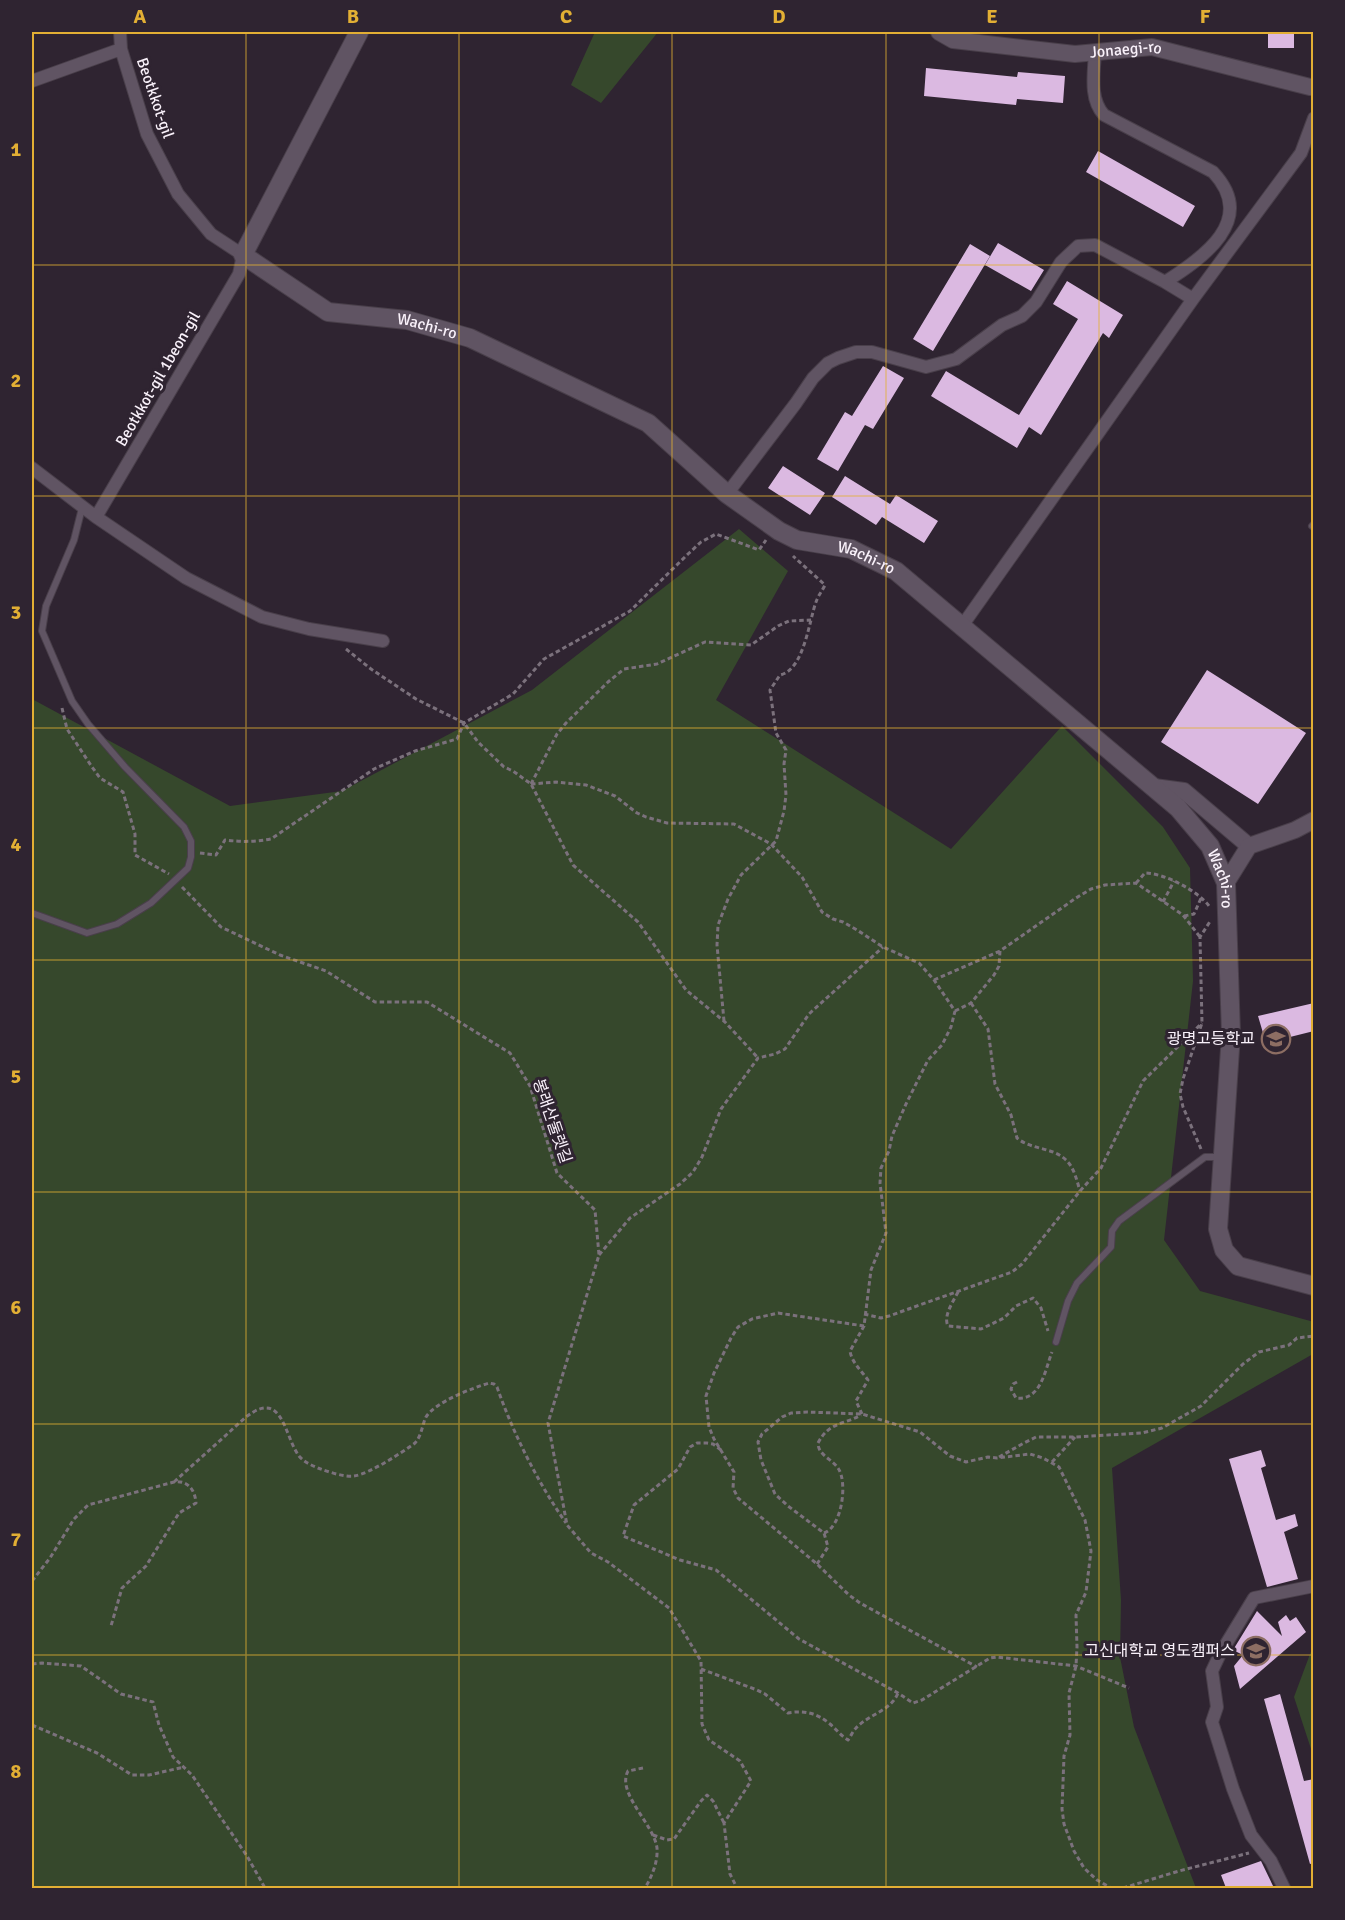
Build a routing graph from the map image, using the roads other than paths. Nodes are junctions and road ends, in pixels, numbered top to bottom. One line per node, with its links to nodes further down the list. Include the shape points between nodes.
1 (120, 32): 4 (street)
2 (359, 32): 9 (main road)
3 (939, 32): 5 (street, Jonaegi-ro, via 953,40 1075,54)
4 (121, 49): 6 (street, Beotkkot-gil); 9 (street, Beotkkot-gil, via 147,134 178,194 211,234)
5 (1095, 52): 7 (street, Jonaegi-ro, via 1152,47); 10 (street, via 1093,86 1098,108 1104,115 1213,172 1223,183 1230,206 1220,238 1201,258)
6 (32, 81)
7 (1314, 87)
8 (1314, 118): 11 (street, via 1301,153)
9 (243, 255): 13 (main road, Wachi-ro, via 328,312 407,320 470,338 648,423); 15 (street, Beotkkot-gil 1beon-gil, via 239,273)
10 (1166, 282): 11 (street); 13 (street, via 1095,245 1078,246 1061,262 1036,302 1022,316 1002,325 956,359 926,367 872,352 838,357 813,378)
11 (1194, 298): 16 (street)
12 (32, 468): 14 (street)
13 (728, 494): 16 (main road, Wachi-ro, via 797,540 851,549 896,571)
14 (82, 507): 15 (street); 22 (lane, via 74,540 46,606 42,631 72,702 125,766 184,826 191,847 188,868 151,903 117,924 87,933)
15 (96, 517): 17 (street, via 186,578 262,617)
16 (962, 626): 18 (main road, Wachi-ro)
17 (383, 641)
18 (1154, 787): 20 (street, via 1184,791); 21 (main road, Wachi-ro, via 1210,846)
19 (1314, 820): 20 (street)
20 (1249, 846): 21 (street)
21 (1226, 884): 23 (main road, Wachi-ro, via 1231,1034)
22 (32, 913)
23 (1213, 1157): 24 (main road, Wachi-ro, via 1218,1229 1224,1250 1238,1266); 25 (lane, via 1119,1221 1112,1231 1112,1247 1077,1283 1068,1300)
24 (1314, 1286)
25 (1056, 1342)
26 (1314, 1586): 27 (street, via 1254,1598 1212,1671 1217,1707 1212,1722 1236,1798 1251,1835 1271,1861)
27 (1284, 1888)

